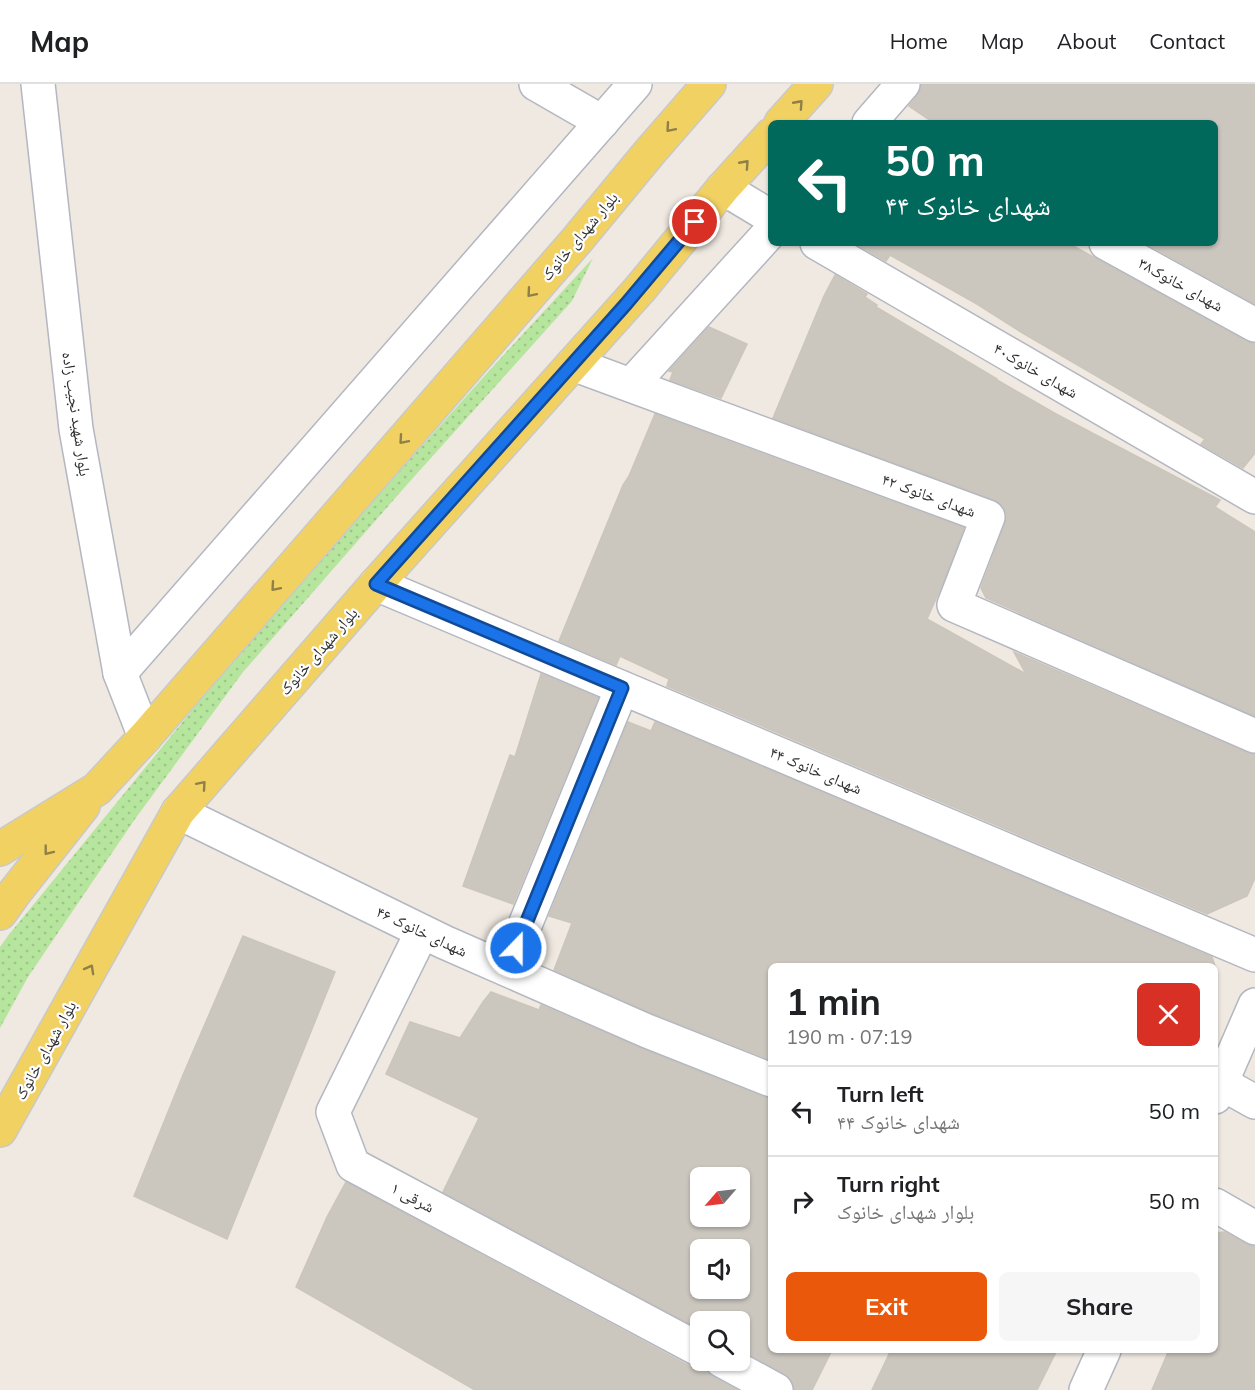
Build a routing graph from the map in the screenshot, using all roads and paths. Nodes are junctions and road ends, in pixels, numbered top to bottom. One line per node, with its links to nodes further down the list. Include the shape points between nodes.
1 (38, 84): 21 (street, بلوار شهید نجیب زاده, via 76,429)
2 (536, 84): 9 (street)
3 (635, 84): 9 (street)
4 (709, 84): 24 (main road, بلوار شهدای خانوک, one-way to 24)
5 (816, 84): 7 (main road, one-way to 5)
6 (903, 84): 8 (street)
7 (784, 120)
8 (878, 120)
9 (602, 122): 21 (street)
10 (768, 138): 11 (main road, بلوار شهدای خانوک, one-way to 10)
11 (723, 188): 12 (street); 17 (main road, بلوار شهدای خانوک)
12 (768, 215)
13 (768, 234): 18 (street)
14 (821, 246): 19 (street, شهدای خانوک۴۰)
15 (1111, 246): 16 (street, شهدای خانوک۳۸)
16 (1255, 325)
17 (573, 364): 18 (street, شهدای خانوک ۴۲); 20 (main road, بلوار شهدای خانوک)
18 (631, 385): 23 (street, شهدای خانوک ۴۲, via 988,517 954,605)
19 (1255, 496)
20 (376, 584): 22 (street, ۴۴ شهدای خانوک); 26 (main road, بلوار شهدای خانوک, one-way to 20)
21 (120, 672): 24 (street, بلوار شهید نجیب زاده)
22 (622, 688): 30 (street, ۴۴ شهدای خانوک); 31 (street)
23 (1255, 736)
24 (145, 737): 25 (main road, بلوار شهدای خانوک)
25 (97, 789): 27 (main road, بلوار شهدای خانوک); 28 (main road, one-way to 28)
26 (178, 812): 29 (street, ۴۶ شهدای خانوک); 36 (main road, بلوار شهدای خانوک, one-way to 26)
27 (0, 849)
28 (5, 903)
29 (422, 932): 31 (street, ۴۶ شهدای خانوک); 39 (street, شرقی ۱, via 333,1112 353,1165)
30 (1255, 955)
31 (507, 969): 33 (street, ۴۶ شهدای خانوک, via 646,1031)
32 (1255, 1005): 34 (street)
33 (768, 1079)
34 (1218, 1090): 35 (street)
35 (1255, 1102)
36 (0, 1130)
37 (1218, 1207): 38 (street)
38 (1255, 1228)
39 (690, 1345)
40 (1103, 1353): 43 (street)
41 (741, 1371): 42 (street)
42 (776, 1390)
43 (1086, 1390)

